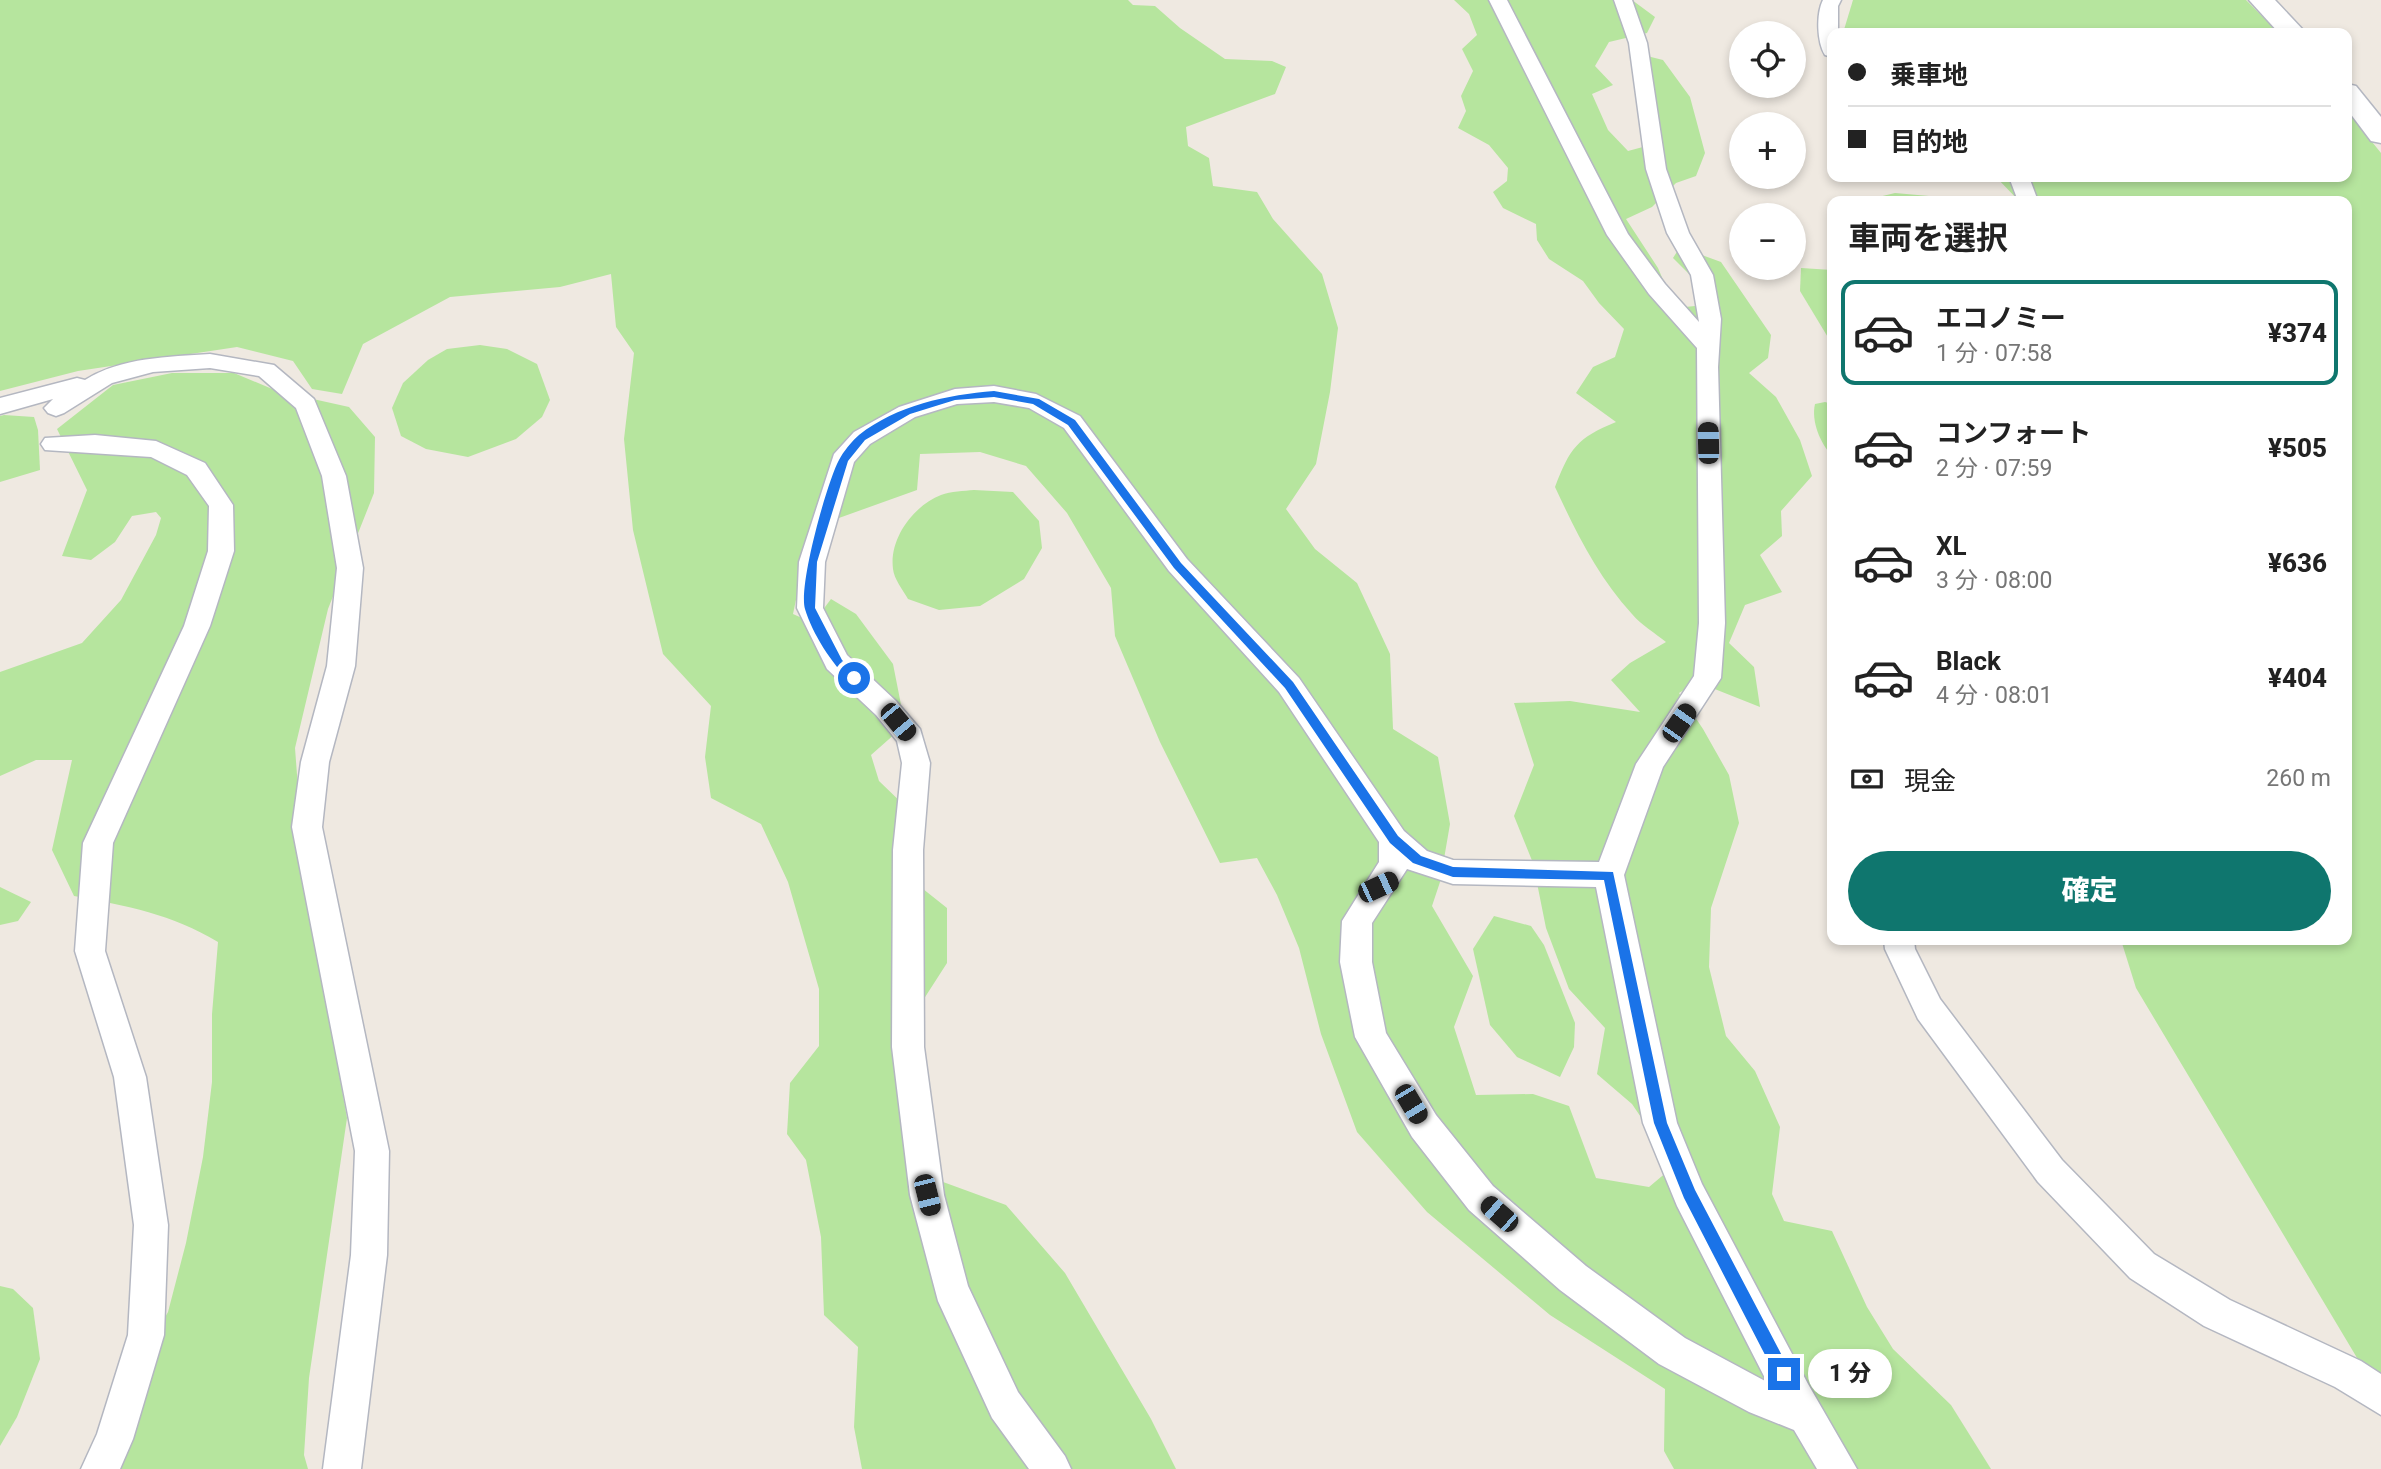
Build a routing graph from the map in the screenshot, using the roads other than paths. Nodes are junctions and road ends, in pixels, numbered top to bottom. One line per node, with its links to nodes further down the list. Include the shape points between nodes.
1 (1498, 0): 9 (lane, via 1618,235)
2 (1623, 0): 9 (lane, via 1638,43 1656,169 1678,233 1702,275 1710,318)
3 (1832, 0): 5 (lane)
4 (2261, 0): 6 (street)
5 (1829, 28)
6 (2288, 28)
7 (2352, 98): 8 (street)
8 (2381, 135)
9 (1708, 347): 16 (lane, via 1712,623 1707,678 1650,764)
10 (104, 378): 11 (lane); 12 (lane); 22 (lane, via 153,365 210,361 266,370 306,404 334,476 350,568 341,666 315,762 307,827 372,1151 369,1255)
11 (0, 406)
12 (56, 408)
13 (53, 444): 21 (lane, via 156,449 196,469 221,505 221,551 197,625 98,843 90,951 130,1077 151,1226 146,1335 114,1439)
14 (1394, 839): 15 (lane, via 1417,860); 17 (lane, via 1394,864); 23 (lane, via 1289,685 1178,565 1072,422 1036,402 994,394 955,397 907,412 862,438 843,460 812,562 810,608 837,662 910,737 916,763 908,850 907,1021 927,1195 951,1289 1005,1405)
15 (1438, 868): 16 (lane); 17 (lane, via 1403,875)
16 (1609, 875): 20 (lane, via 1660,1123 1689,1194)
17 (1378, 887): 20 (lane, via 1357,921 1356,962 1371,1037 1424,1126 1481,1198 1573,1278 1672,1351 1762,1399)
18 (1900, 945): 19 (lane, via 1929,1009 2050,1171 2142,1265 2217,1314 2348,1374)
19 (2381, 1396)
20 (1808, 1417): 24 (lane)
21 (100, 1469)
22 (342, 1469)
23 (1052, 1469)
24 (1838, 1469)

